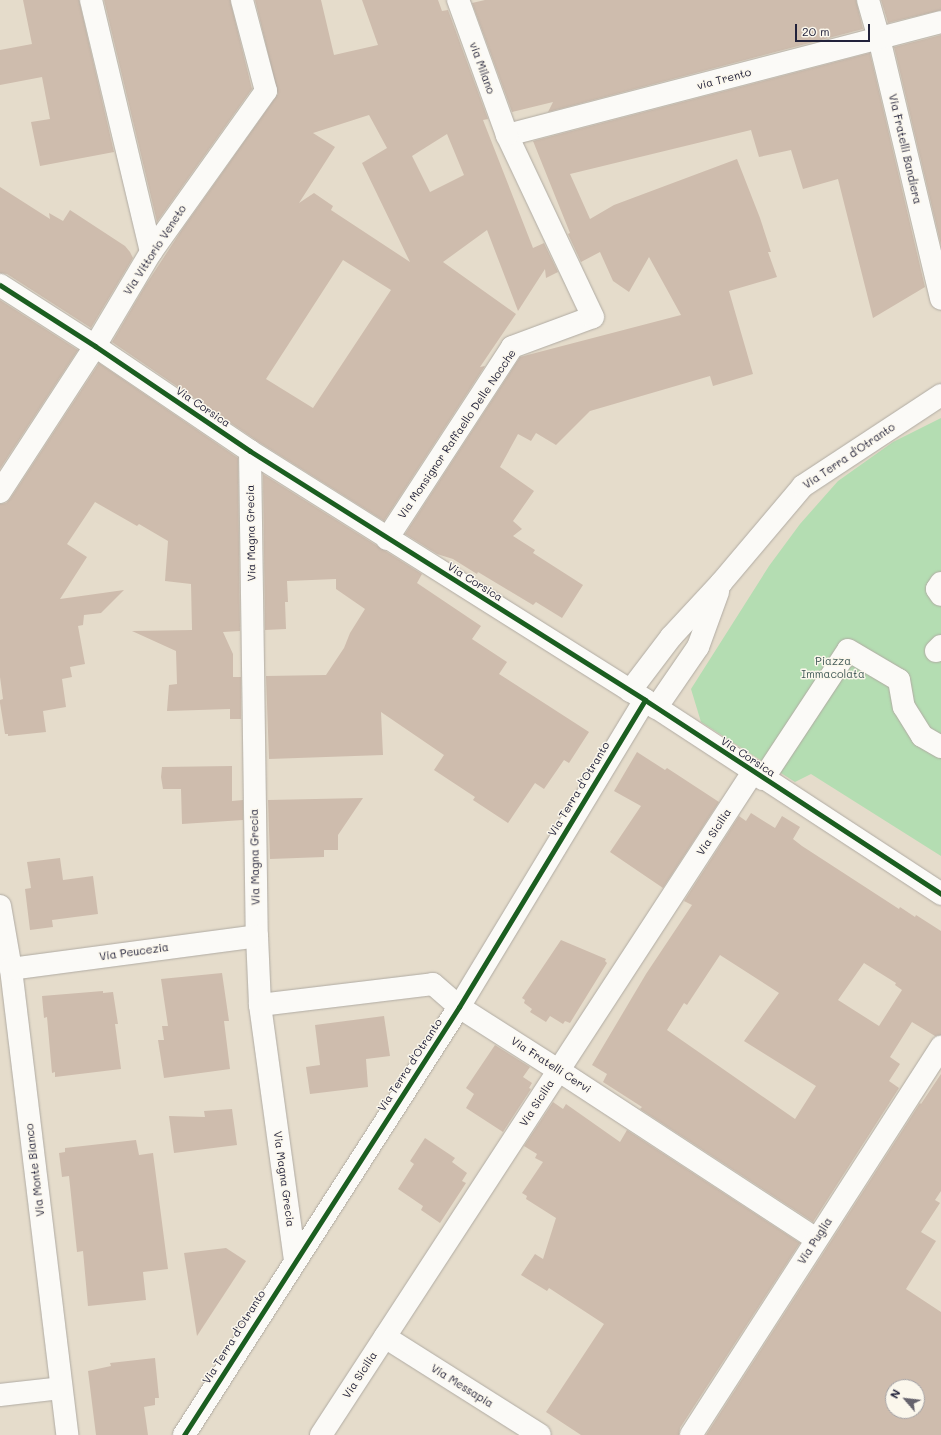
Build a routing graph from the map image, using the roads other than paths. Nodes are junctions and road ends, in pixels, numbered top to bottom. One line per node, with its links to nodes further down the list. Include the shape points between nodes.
1 (91, 0): 8 (street)
2 (242, 0): 8 (street, Via Vittorio Veneto, via 266,91)
3 (458, 0): 7 (street, via Milano)
4 (868, 0): 6 (street, Via Fratelli Bandiera)
5 (941, 22): 6 (street, via Trento)
6 (879, 38): 7 (street, via Trento); 10 (street, Via Fratelli Bandiera)
7 (506, 135): 15 (street, Via Monsignor Raffaello Delle Nocche, via 593,317 512,347)
8 (151, 252): 11 (street, Via Vittorio Veneto)
9 (0, 285): 11 (street, Via Corsica)
10 (941, 299)
11 (95, 346): 13 (street, Via Corsica); 14 (street, Via Vittorio Veneto)
12 (941, 395): 16 (street, Via Terra d'Otranto, via 803,486)
13 (250, 451): 15 (street, Via Corsica); 24 (street, Via Magna Grecia)
14 (0, 492)
15 (387, 539): 19 (street, Via Corsica)
16 (721, 583): 19 (street, Via Terra d'Otranto, via 671,637); 19 (street, via 698,647)
17 (941, 583): 18 (street, via 937,589)
18 (941, 595)
19 (644, 700): 21 (street, Via Corsica); 27 (street, Via Terra d'Otranto)
20 (941, 747): 21 (street, Via Sicilia, via 922,736 904,706 899,680 848,650)
21 (758, 775): 22 (street, Via Corsica); 29 (street, Via Sicilia)
22 (941, 894)
23 (0, 906): 25 (street, Via Monte Bianco)
24 (256, 936): 25 (street, Via Peucezia); 26 (street, Via Magna Grecia)
25 (11, 969): 33 (street, Via Monte Bianco)
26 (260, 1005): 27 (street, Via Fratelli Cervi, via 433,984); 31 (street, Via Magna Grecia)
27 (459, 1006): 29 (street, Via Fratelli Cervi); 31 (street, Via Terra d'Otranto)
28 (941, 1047): 30 (street, Via Puglia)
29 (558, 1070): 30 (street, Via Fratelli Cervi); 32 (street, Via Sicilia)
30 (816, 1239): 39 (street, Via Puglia)
31 (295, 1260): 36 (street, Via Terra d'Otranto)
32 (385, 1337): 37 (street, Via Sicilia); 38 (street, Via Messapia)
33 (61, 1388): 34 (street); 35 (street, Via Monte Bianco)
34 (0, 1396)
35 (67, 1435)
36 (184, 1435)
37 (321, 1435)
38 (540, 1435)
39 (691, 1435)

